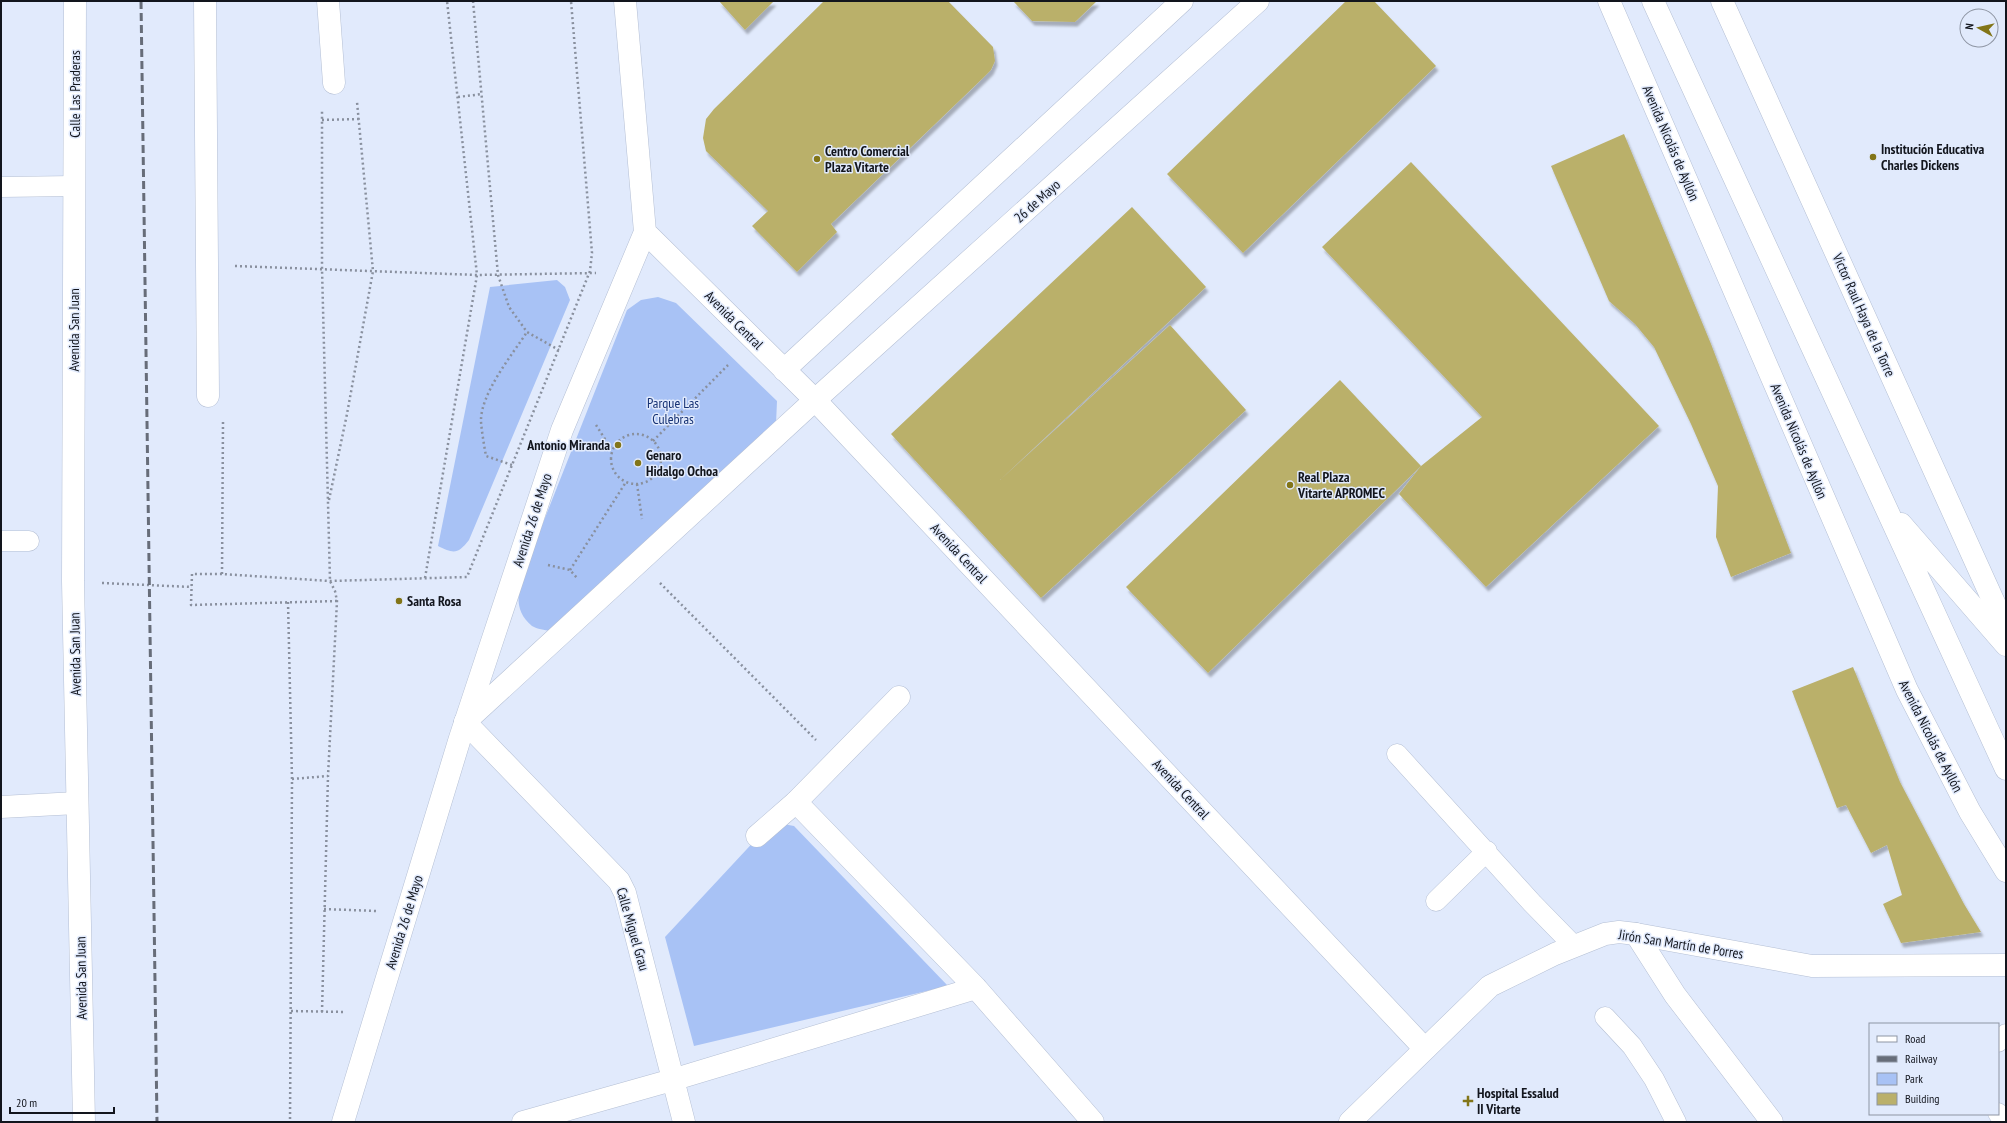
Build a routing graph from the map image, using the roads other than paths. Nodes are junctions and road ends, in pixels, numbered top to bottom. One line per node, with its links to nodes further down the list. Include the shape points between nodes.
1 (75, 1): 11 (street, Calle Las Praderas)
2 (206, 1): 15 (street)
3 (328, 1): 10 (street)
4 (625, 1): 13 (street)
5 (1182, 1): 14 (street)
6 (1258, 1): 16 (street, 26 de Mayo)
7 (1609, 1): 31 (street, Avenida Nicolás de Ayllón, via 1906,690 1970,812)
8 (1653, 1): 17 (street)
9 (1722, 1): 20 (street, Victor Raul Haya de la Torre)
10 (334, 83)
11 (74, 186): 12 (lane); 27 (street, Avenida San Juan, via 73,581)
12 (1, 187)
13 (645, 232): 14 (street, Avenida Central); 23 (street, Avenida 26 de Mayo, via 562,430)
14 (784, 370): 16 (street, Avenida Central)
15 (208, 396)
16 (815, 400): 23 (street); 38 (street, Avenida Central)
17 (1885, 505): 21 (street); 25 (street)
18 (29, 541): 19 (lane)
19 (1, 542)
20 (2006, 629)
21 (2006, 645)
22 (899, 697): 26 (street)
23 (465, 722): 39 (street, Calle Miguel Grau, via 619,881 625,893); 41 (street, Avenida 26 de Mayo)
24 (1397, 754): 30 (lane)
25 (2006, 769)
26 (796, 802): 29 (street); 36 (street)
27 (77, 803): 28 (street); 40 (street, Avenida San Juan)
28 (1, 807)
29 (757, 836)
30 (1487, 851): 32 (lane); 34 (lane)
31 (2006, 871)
32 (1436, 901)
33 (1636, 934): 34 (street, Jirón San Martín de Porres, via 1605,934); 35 (street, Jirón San Martín de Porres, via 1812,966); 47 (street, via 1675,995)
34 (1574, 946): 38 (street, Jirón San Martín de Porres, via 1490,986)
35 (2006, 965)
36 (976, 988): 39 (street); 44 (street)
37 (1605, 1017): 46 (lane, via 1632,1046 1654,1079)
38 (1425, 1050): 45 (street, Jirón San Martín de Porres)
39 (672, 1080): 42 (street); 43 (street, Calle Miguel Grau)
40 (84, 1122)
41 (343, 1122)
42 (523, 1122)
43 (684, 1122)
44 (1093, 1122)
45 (1350, 1122)
46 (1676, 1122)
47 (1772, 1122)

